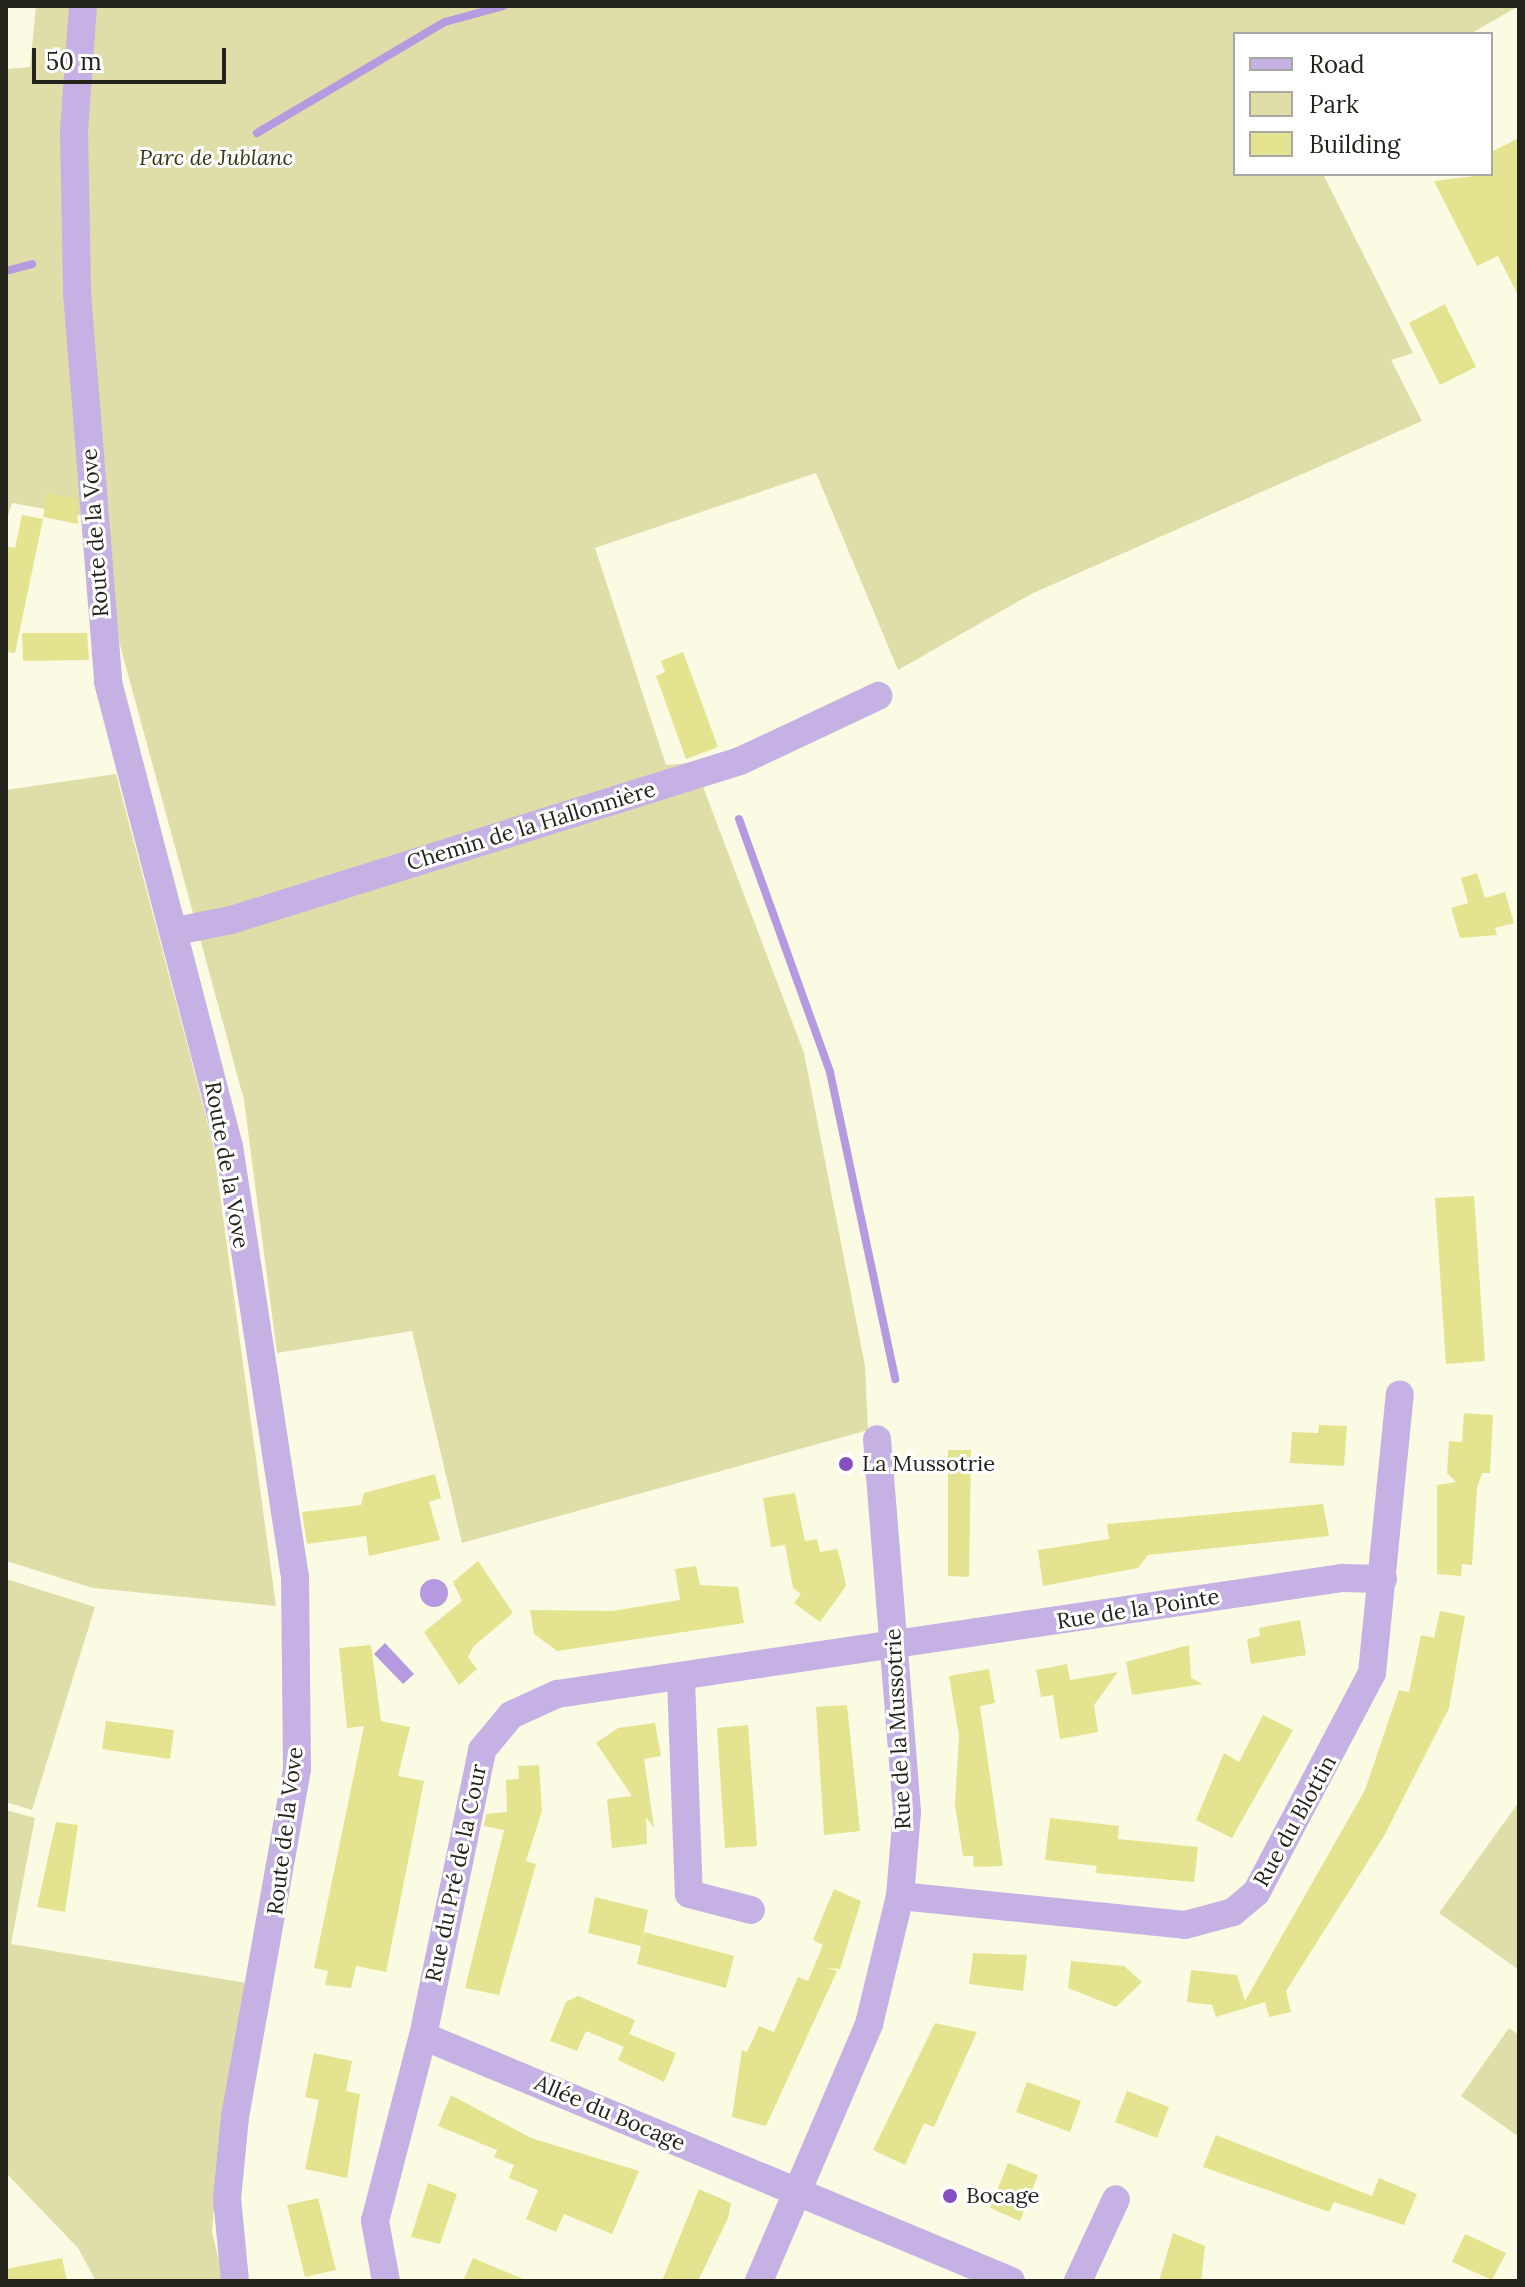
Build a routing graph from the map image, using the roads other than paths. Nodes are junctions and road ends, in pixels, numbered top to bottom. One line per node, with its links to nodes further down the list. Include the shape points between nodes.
1 (83, 6): 3 (street, Route de la Vove, via 74,131 77,293 97,584 108,682)
2 (878, 696): 3 (street, Chemin de la Hallonnière, via 740,761 231,920)
3 (176, 931): 14 (street, Route de la Vove, via 229,1146 295,1576 297,1769 235,2117 227,2198)
4 (1400, 1394): 6 (street, Rue du Blottin)
5 (877, 1439): 7 (street, Rue de la Mussotrie)
6 (1383, 1579): 7 (street, Rue de la Pointe, via 1342,1578); 9 (street, Rue du Blottin, via 1372,1673 1360,1704 1256,1893 1233,1912 1185,1925)
7 (893, 1647): 8 (street, Rue du Pré de la Cour); 9 (street, Rue de la Mussotrie, via 907,1812)
8 (681, 1679): 10 (street, via 689,1894); 11 (street, Rue du Pré de la Cour, via 557,1694 511,1715 482,1750)
9 (900, 1896): 12 (street, Rue de la Mussotrie, via 869,2024)
10 (751, 1910)
11 (423, 2036): 12 (street, Allée du Bocage); 15 (street, Rue du Pré de la Cour, via 375,2221)
12 (797, 2192): 16 (street, Rue de la Mussotrie); 17 (street, Allée du Bocage)
13 (1116, 2199): 18 (street)
14 (235, 2281)
15 (386, 2281)
16 (759, 2281)
17 (1011, 2281)
18 (1078, 2281)

